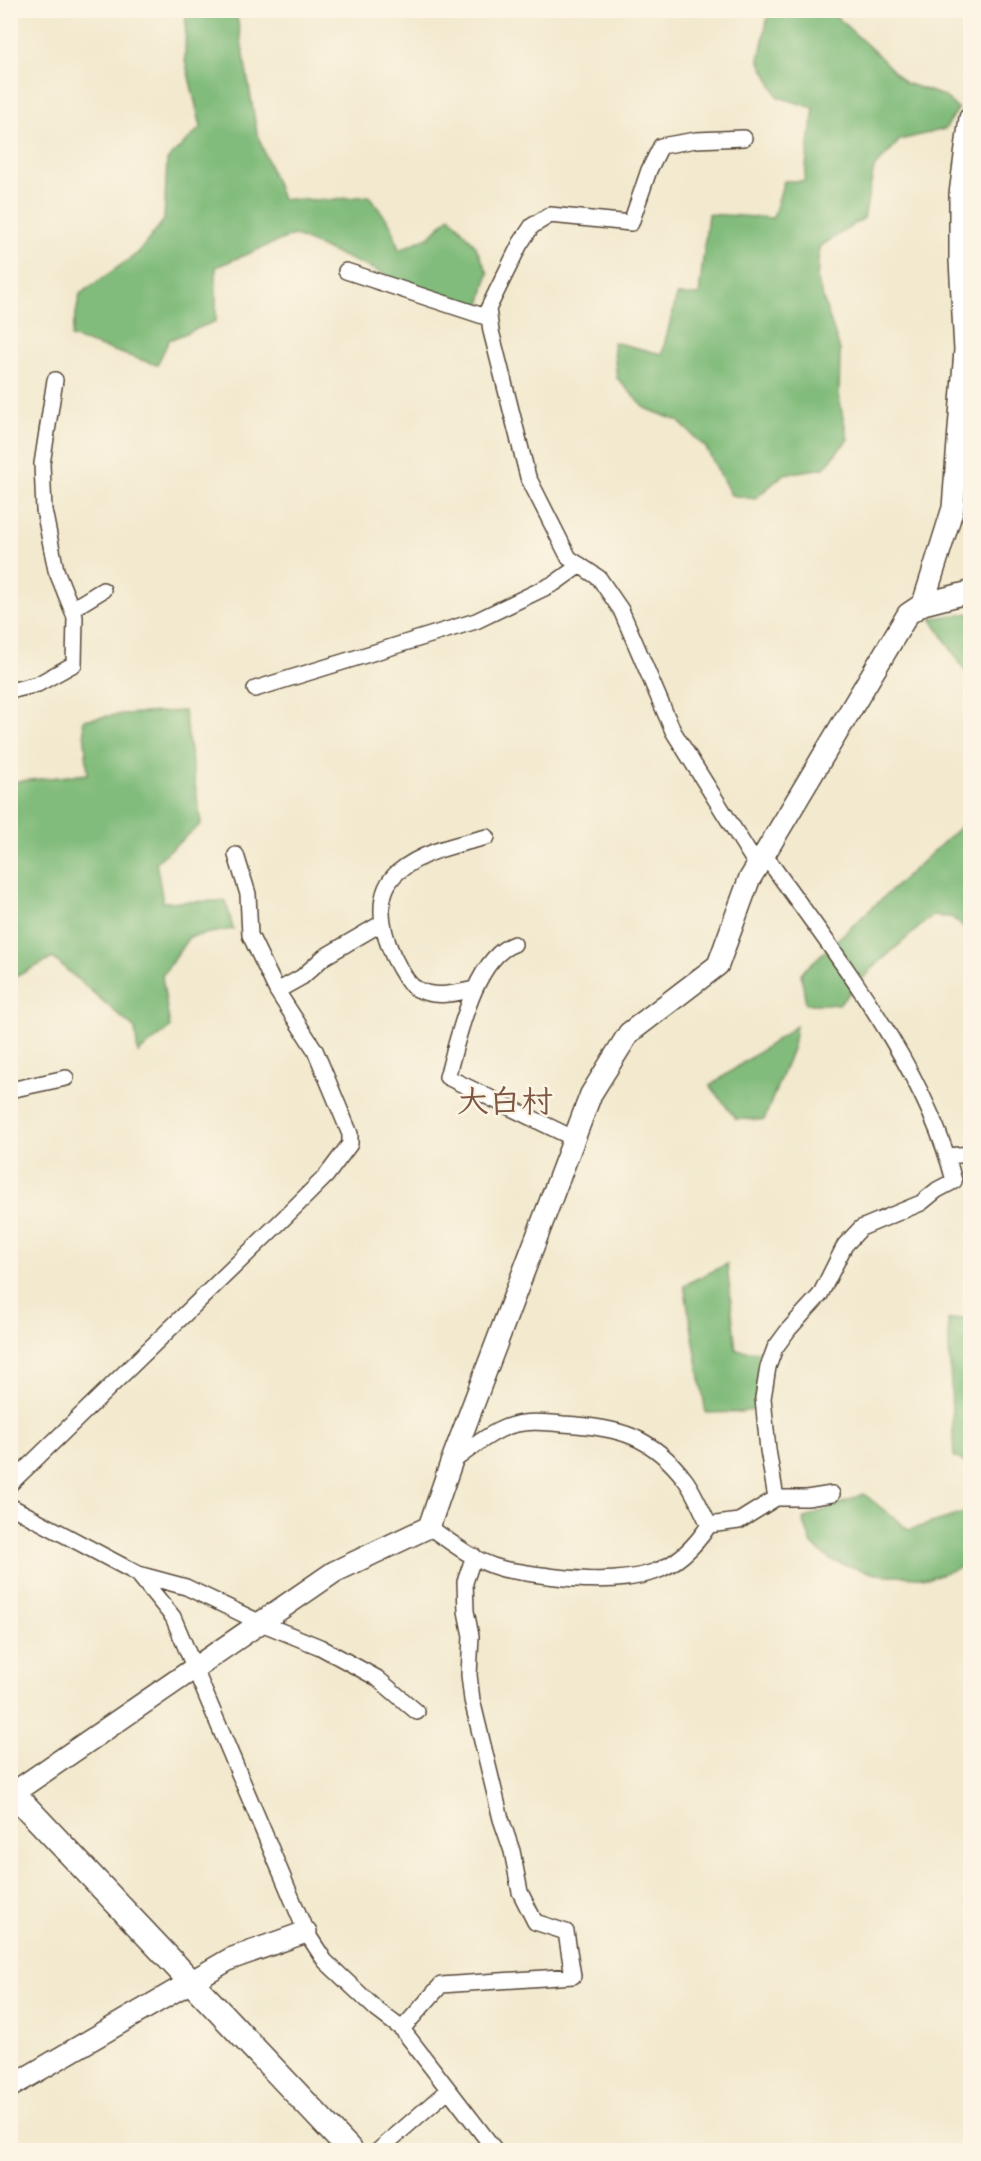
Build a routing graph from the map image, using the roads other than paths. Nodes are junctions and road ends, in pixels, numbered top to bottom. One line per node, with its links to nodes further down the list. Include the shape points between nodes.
1 (970, 118): 9 (street, via 960,194 965,350 953,508)
2 (744, 138): 4 (street, via 661,146 631,223 550,215 532,226 488,309)
3 (346, 271): 4 (street)
4 (489, 318): 6 (street, via 528,477 569,558)
5 (55, 380): 10 (street, via 42,464 44,510 56,570)
6 (580, 565): 11 (street, via 555,583 476,621); 15 (street, via 599,578 621,610 673,731 704,785)
7 (103, 590): 10 (street)
8 (970, 592): 9 (street)
9 (923, 604): 15 (street, via 908,614)
10 (72, 609): 12 (street, via 74,664 38,684)
11 (255, 689)
12 (10, 691)
13 (487, 837): 16 (street, via 420,856 397,873 386,887)
14 (236, 855): 19 (street, via 248,894 250,935)
15 (760, 860): 22 (street, via 718,965 629,1033 591,1094); 24 (street, via 885,1026)
16 (382, 923): 18 (street, via 393,958 411,986 448,995); 19 (street)
17 (514, 944): 18 (street, via 502,948)
18 (475, 989): 22 (street, via 447,1077)
19 (277, 991): 26 (street, via 315,1050 350,1134 350,1144 326,1176)
20 (66, 1078): 21 (street)
21 (10, 1090)
22 (573, 1138): 25 (street)
23 (970, 1154): 24 (street)
24 (948, 1156): 28 (street, via 954,1180 921,1203 861,1228 844,1245 820,1295 775,1348 763,1398)
25 (451, 1463): 30 (street, via 506,1427 537,1422 617,1430 640,1439 666,1457 687,1482); 31 (street)
26 (10, 1484)
27 (832, 1494): 28 (street)
28 (776, 1498): 30 (street, via 739,1521)
29 (10, 1506): 33 (street)
30 (709, 1525): 32 (street, via 682,1557 656,1572 632,1577 552,1577 499,1568)
31 (429, 1527): 32 (street); 34 (street, via 334,1572)
32 (474, 1556): 40 (street, via 465,1582 472,1700 520,1892 535,1922 566,1932 573,1976 441,1985)
33 (138, 1574): 34 (street, via 186,1587); 35 (street, via 173,1617)
34 (261, 1623): 35 (street); 36 (street, via 320,1647 377,1678)
35 (194, 1669): 37 (street); 38 (street)
36 (417, 1712)
37 (12, 1792): 39 (main road)
38 (306, 1932): 39 (street, via 230,1959); 40 (street, via 325,1961)
39 (192, 1983): 41 (street); 43 (main road)
40 (402, 2029): 42 (street)
41 (10, 2087)
42 (448, 2090): 44 (street); 45 (street)
43 (350, 2151)
44 (380, 2151)
45 (495, 2151)

